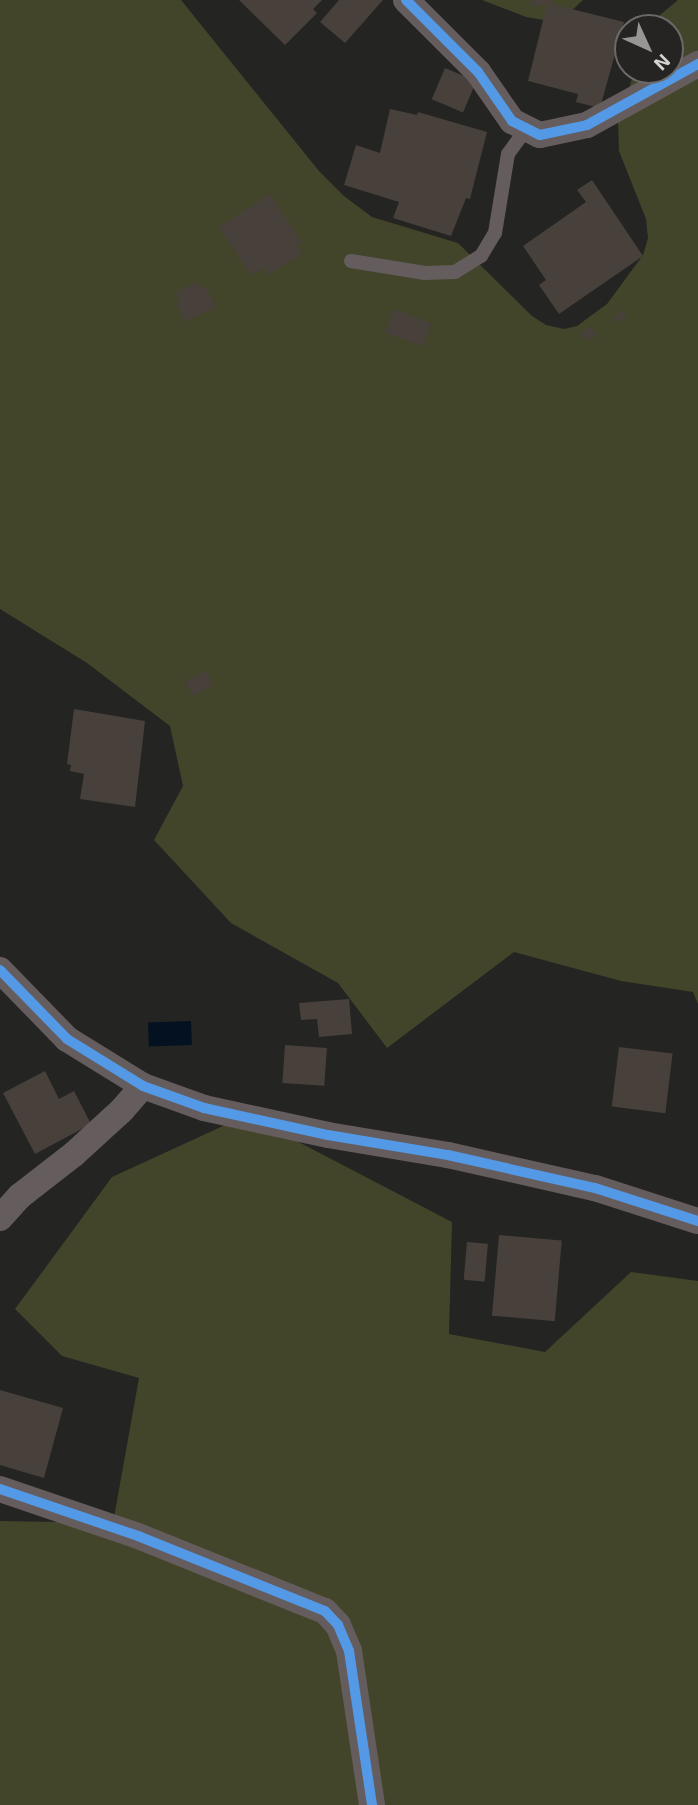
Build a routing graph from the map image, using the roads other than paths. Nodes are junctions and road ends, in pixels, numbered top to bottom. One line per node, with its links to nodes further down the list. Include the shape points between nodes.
1 (405, 0): 3 (street, via 478,72 512,121)
2 (698, 64): 3 (street, via 587,125 540,135)
3 (527, 128): 4 (lane, via 508,154 495,233 481,256 455,272 425,273)
4 (351, 261)
5 (0, 970): 6 (street, via 67,1039)
6 (142, 1086): 7 (street, via 113,1119); 8 (street, via 204,1108 595,1188)
7 (0, 1218)
8 (698, 1221)
9 (0, 1489): 10 (street, via 138,1536 326,1611 349,1651)
10 (372, 1805)

